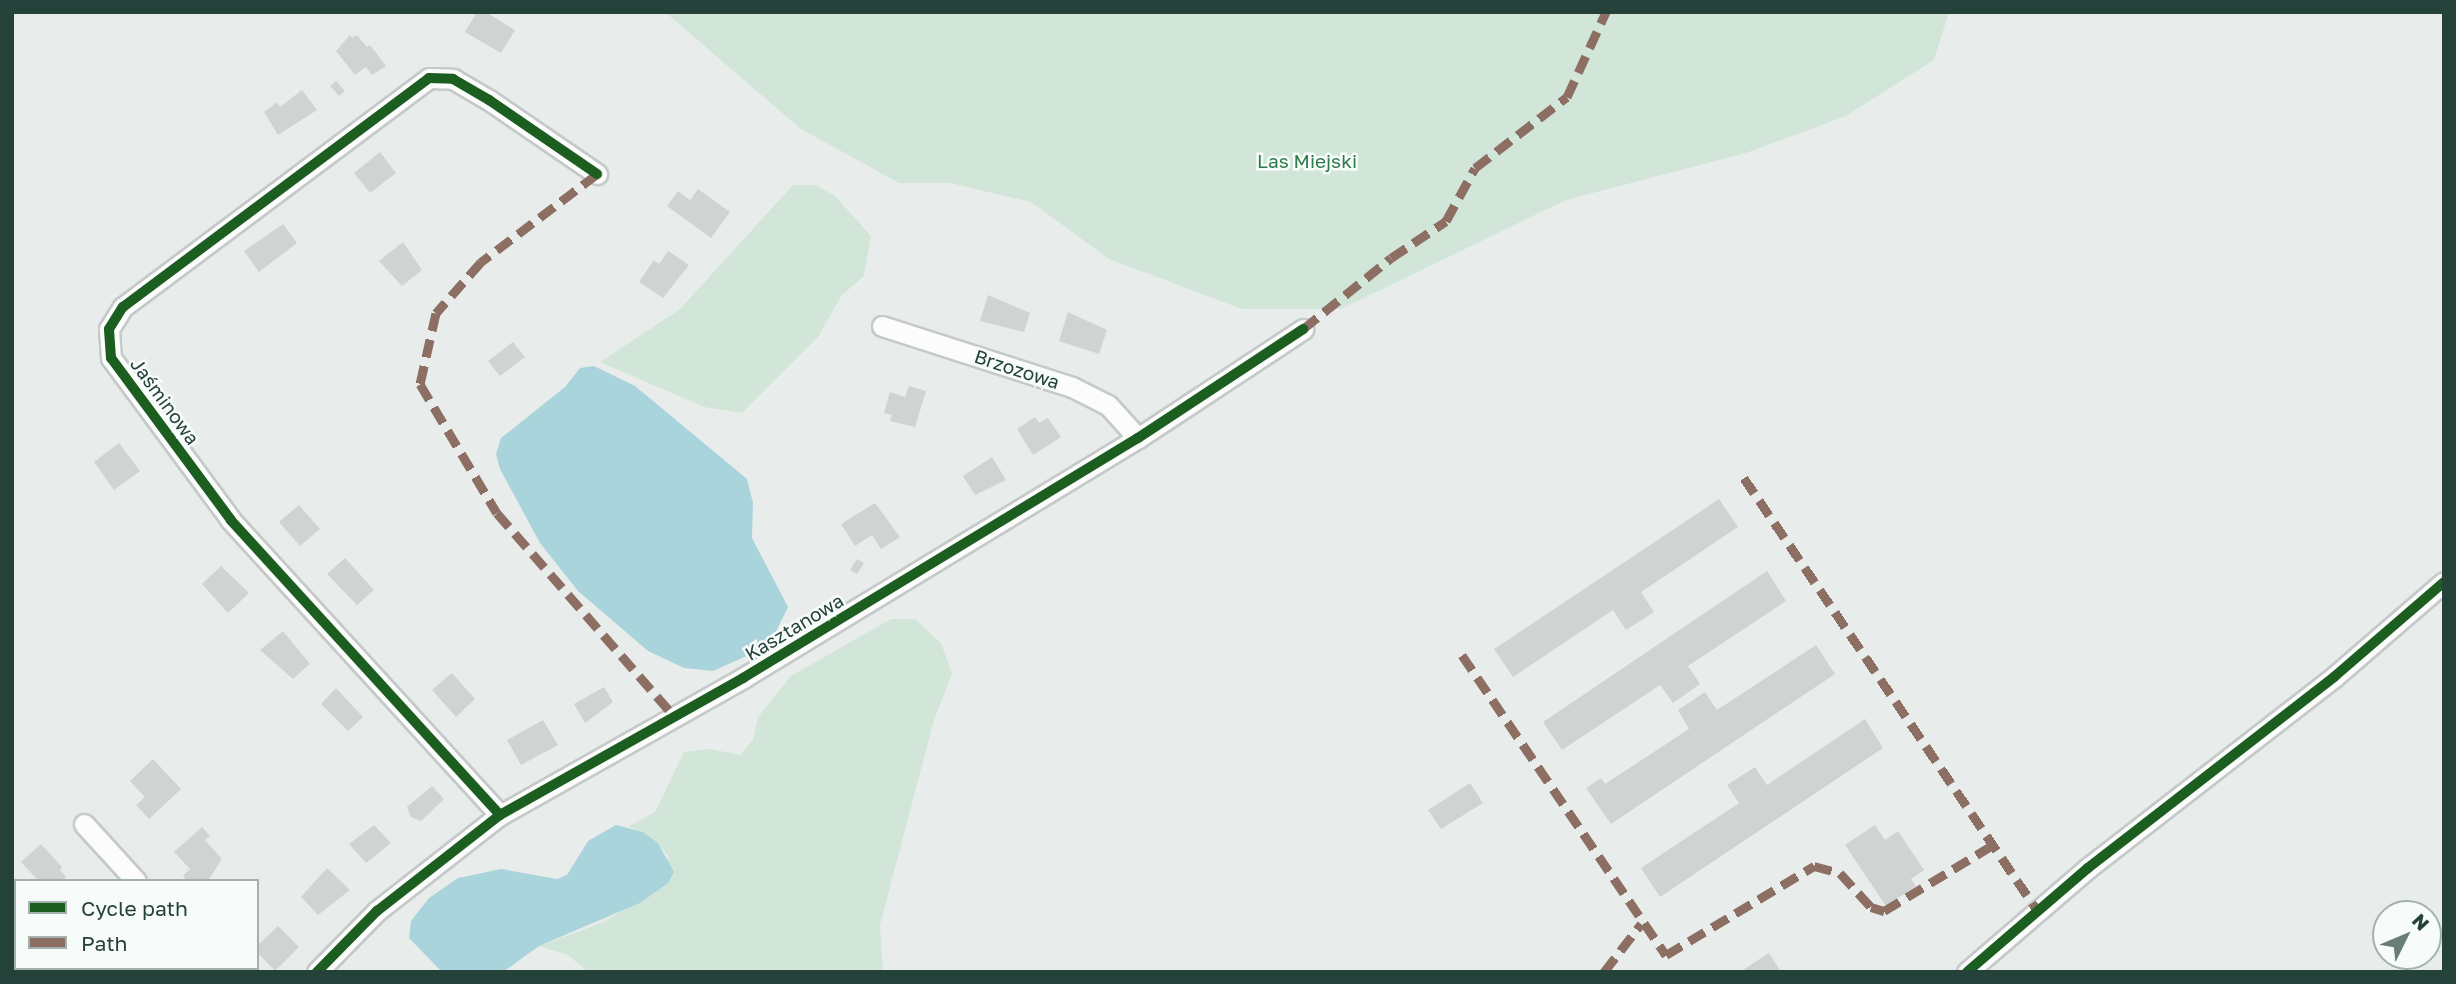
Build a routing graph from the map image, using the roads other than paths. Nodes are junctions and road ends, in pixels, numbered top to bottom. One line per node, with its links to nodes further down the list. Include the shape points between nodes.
1 (597, 174): 6 (street, Jaśminowa, via 453,79 429,78 123,307 108,329 111,358 231,520)
2 (881, 326): 4 (street, Brzozowa, via 1072,387 1108,405)
3 (1303, 329): 4 (street, Kasztanowa)
4 (1138, 438): 6 (street, Kasztanowa, via 743,678)
5 (2444, 582): 10 (street, via 2334,677 2088,868)
6 (500, 814): 9 (street, Kasztanowa, via 377,911)
7 (84, 824): 8 (street)
8 (134, 879)
9 (317, 972)
10 (1967, 972)

